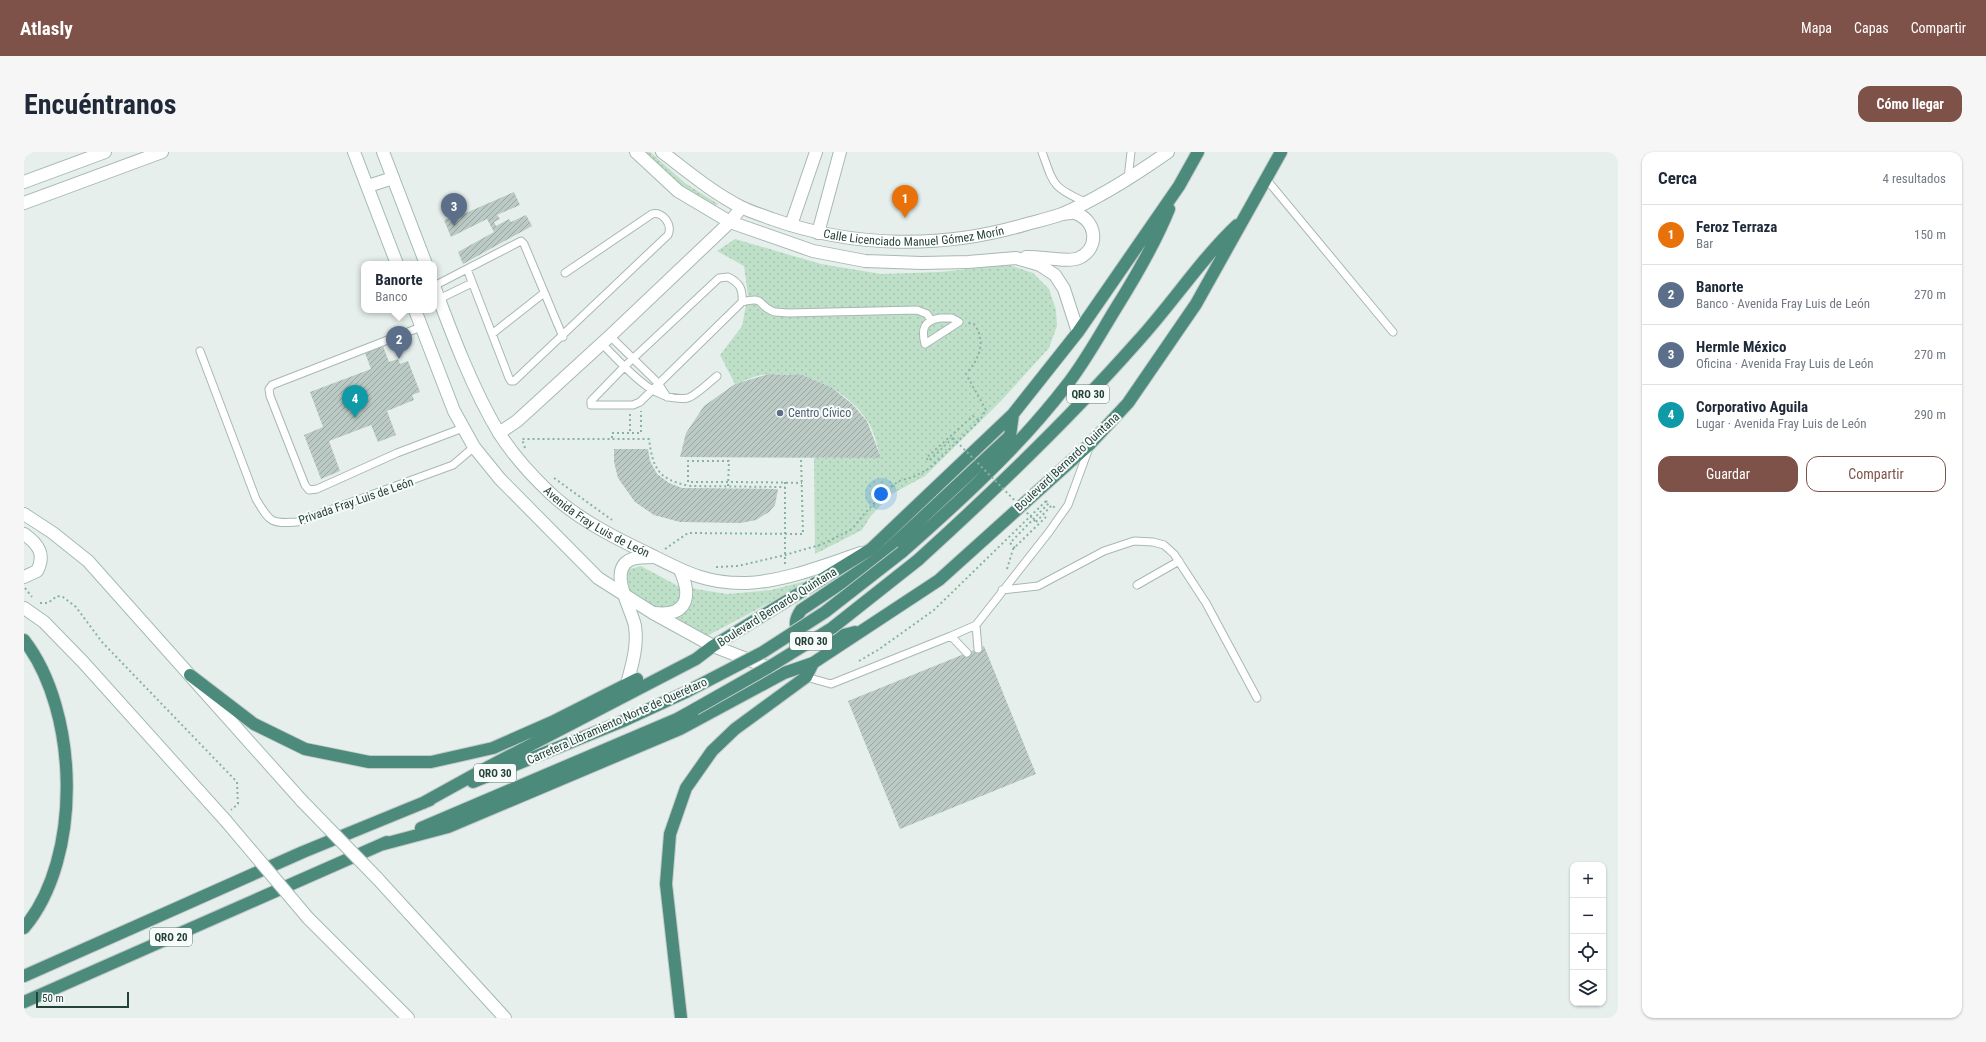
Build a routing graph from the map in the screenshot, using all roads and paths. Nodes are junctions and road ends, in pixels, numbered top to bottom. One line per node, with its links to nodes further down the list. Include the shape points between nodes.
1 (105, 152): 17 (main road)
2 (162, 152): 21 (main road)
3 (354, 152): 18 (main road)
4 (383, 152): 14 (main road)
5 (636, 152): 25 (main road, Calle Licenciado Manuel Gómez Morín, via 678,190)
6 (662, 152): 22 (main road, Calle Licenciado Manuel Gómez Morín)
7 (816, 152): 26 (main road)
8 (840, 152): 27 (main road)
9 (1042, 152): 20 (lane, via 1052,182 1063,192)
10 (1131, 152): 15 (lane)
11 (1168, 152): 15 (main road, Calle Licenciado Manuel Gómez Morín)
12 (1198, 152): 19 (highway, Boulevard Bernardo Quintana / QRO 30)
13 (1281, 152): 16 (highway, Boulevard Bernardo Quintana / QRO 30)
14 (393, 178): 18 (main road); 30 (main road)
15 (1128, 180): 20 (main road, Calle Licenciado Manuel Gómez Morín)
16 (1267, 180): 24 (highway, Boulevard Bernardo Quintana / QRO 30); 44 (lane)
17 (24, 182)
18 (368, 186): 29 (main road)
19 (1179, 186): 43 (highway, Boulevard Bernardo Quintana / QRO 30); 110 (highway, Carretera Libramiento Norte de Querétaro / QRO 30, bridge, via 1160,232 1136,275 1066,386 994,466 902,552 825,612 763,652 623,721)
20 (1085, 202): 23 (main road, Calle Licenciado Manuel Gómez Morín)
21 (24, 204)
22 (741, 208): 25 (main road); 26 (main road, Calle Licenciado Manuel Gómez Morín)
23 (1061, 214): 27 (main road, Calle Licenciado Manuel Gómez Morín, via 995,234 958,240 863,240); 28 (main road, via 1075,213 1086,220 1094,232 1094,242 1089,251 1078,259 1038,256)
24 (1246, 217): 63 (highway, Boulevard Bernardo Quintana / QRO 30, via 1196,304 1155,364 1128,403); 112 (highway, Carretera Libramiento Norte de Querétaro / QRO 30, bridge, via 1217,244 1112,370 980,504 918,560 832,628 770,667 677,719)
25 (730, 222): 28 (main road, Calle Licenciado Manuel Gómez Morín, via 813,251 865,261 922,263); 47 (main road)
26 (790, 225): 27 (main road, Calle Licenciado Manuel Gómez Morín)
27 (818, 233)
28 (1016, 258): 43 (main road, Calle Licenciado Manuel Gómez Morín, via 1040,265 1055,275 1064,289)
29 (396, 261)
30 (425, 261)
31 (467, 269): 33 (lane); 34 (lane); 36 (lane, via 521,241)
32 (565, 273): 46 (lane, via 652,214 660,215 670,225 668,235)
33 (472, 283): 37 (lane); 45 (lane)
34 (437, 284)
35 (437, 293): 37 (main road, Avenida Fray Luis de León)
36 (544, 293): 45 (lane); 46 (lane)
37 (439, 298): 59 (main road, Avenida Fray Luis de León, via 483,404)
38 (742, 302): 40 (lane, via 760,301 771,311 788,313 917,310 927,314); 49 (lane, via 743,290 737,281 728,277 719,278); 52 (lane)
39 (416, 313): 42 (main road)
40 (931, 320): 41 (lane, via 952,318); 41 (lane, via 924,327 922,334 925,344)
41 (959, 322): 82 (path, via 974,324 979,331 981,352 966,374 986,410 980,420 930,468 889,488 852,529 823,544)
42 (421, 327): 58 (main road); 58 (lane, via 272,385 269,389 305,486 309,490 317,489)
43 (1078, 332): 57 (highway, Boulevard Bernardo Quintana / QRO 30)
44 (1393, 332)
45 (492, 334): 46 (lane, via 511,381)
46 (563, 337)
47 (605, 340): 49 (lane); 50 (lane); 59 (main road, via 517,421)
48 (200, 351): 64 (lane, Privada Fray Luis de León, via 256,499 268,519 280,524 297,522 430,475 453,465)
49 (633, 359): 50 (lane); 52 (lane)
50 (624, 366): 53 (lane); 55 (lane, via 590,403 633,405)
51 (717, 376): 54 (lane, via 689,398)
52 (658, 383): 53 (lane); 54 (lane)
53 (651, 391): 54 (lane); 55 (lane)
54 (668, 397)
55 (640, 402): 60 (path, via 642,433)
56 (623, 413): 60 (path, via 630,413)
57 (1013, 414): 80 (highway, Boulevard Bernardo Quintana / QRO 30); 97 (highway, via 1010,436 880,558 801,610 796,618 799,635 821,641)
58 (463, 428): 64 (main road)
59 (499, 433): 83 (main road, Avenida Fray Luis de León, via 518,459 556,498 608,535)
60 (630, 433): 61 (path, via 612,433)
61 (612, 438): 65 (path, via 522,438); 72 (path, via 649,439 655,467 659,473 680,484)
62 (958, 439): 79 (path, bridge, via 978,420 973,416 926,458 929,461 953,438 1036,522 1052,505 1055,508)
63 (1090, 444): 89 (lane, via 1068,504); 97 (highway, Boulevard Bernardo Quintana / QRO 30, via 939,580)
64 (474, 447): 93 (main road, via 496,475 598,578)
65 (528, 452)
66 (801, 458): 71 (path)
67 (551, 476): 76 (path)
68 (701, 482): 69 (path); 69 (path, via 688,482 688,461 729,461); 72 (path)
69 (728, 482): 70 (path); 73 (path)
70 (784, 482): 71 (path); 74 (path)
71 (802, 483): 78 (path, via 803,534)
72 (701, 486): 73 (path)
73 (728, 486): 74 (path)
74 (784, 487): 78 (path)
75 (24, 514): 106 (main road, via 88,561)
76 (614, 522)
77 (24, 534): 88 (main road, via 40,548 41,557 37,571)
78 (785, 534): 81 (path, via 688,533 664,549); 82 (path)
79 (1015, 548): 89 (path, via 1005,573); 104 (path, via 1010,543 1049,503 1046,501 934,610)
80 (871, 549): 87 (main road, Avenida Fray Luis de León); 100 (highway, Boulevard Bernardo Quintana / QRO 30)
81 (671, 552)
82 (785, 555): 85 (path, via 738,566); 87 (path)
83 (654, 557): 86 (main road, Avenida Fray Luis de León); 93 (main road, via 632,559 626,563 621,575)
84 (1179, 561): 90 (lane); 92 (lane, via 1164,545 1134,541 1104,551 1038,586); 109 (lane, via 1206,603)
85 (710, 566)
86 (680, 570): 87 (main road, Avenida Fray Luis de León, via 701,579 722,582 767,581); 95 (main road, via 687,584 684,603 680,609 673,612)
87 (786, 576)
88 (24, 577)
89 (1012, 578): 92 (lane)
90 (1137, 585)
91 (24, 587): 111 (path, via 30,596 42,604 57,596 63,597 76,607 102,642 237,782 238,804)
92 (1002, 590): 96 (lane)
93 (624, 596): 95 (main road); 108 (main road, via 635,626 635,652)
94 (24, 608): 111 (main road, via 44,622 83,662)
95 (653, 613): 100 (main road)
96 (976, 625): 98 (lane); 101 (lane)
97 (864, 630): 103 (highway, Boulevard Bernardo Quintana / QRO 30)
98 (951, 636): 102 (lane); 107 (lane, via 831,684)
99 (24, 640): 115 (highway, via 44,675 57,709 66,775 66,811 56,867 46,892)
100 (714, 646): 105 (main road); 108 (highway, via 682,656); 110 (highway, via 696,659 503,758)
101 (978, 649)
102 (967, 653)
103 (813, 662): 105 (highway, Boulevard Bernardo Quintana / QRO 30); 107 (highway)
104 (854, 664)
105 (784, 673): 107 (main road); 112 (highway, Boulevard Bernardo Quintana, via 672,732 448,827)
106 (190, 675): 108 (highway, via 254,724 305,749 369,762 431,762 493,748); 119 (main road, bridge, via 302,801 377,878)
107 (806, 678): 120 (highway, via 734,729 712,751 686,788 670,834 666,884)
108 (627, 684)
109 (1257, 698)
110 (423, 803): 113 (highway, Carretera Libramiento Norte de Querétaro / QRO 30)
111 (224, 819): 118 (main road, bridge, via 308,918)
112 (380, 845): 114 (highway, Carretera Libramiento Norte de Querétaro / QRO 30)
113 (303, 852): 116 (highway, QRO 20)
114 (318, 872): 117 (highway, QRO 20)
115 (24, 928)
116 (24, 976)
117 (24, 1002)
118 (408, 1018)
119 (505, 1018)
120 (681, 1018)

